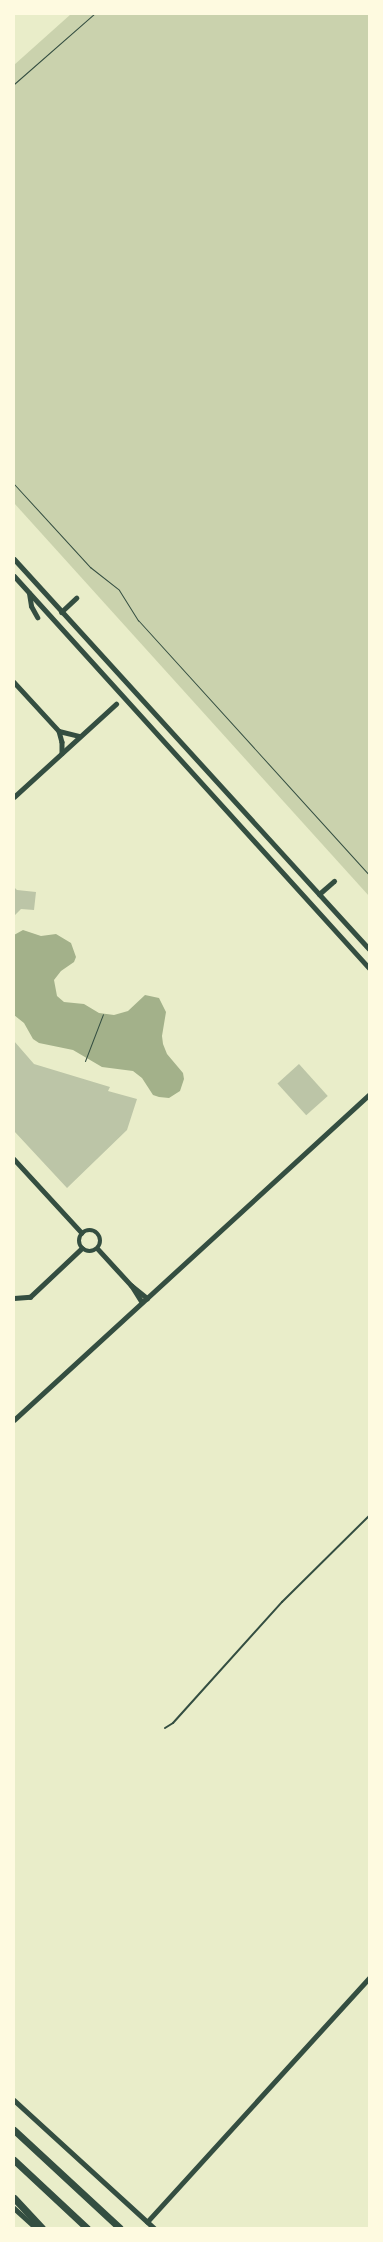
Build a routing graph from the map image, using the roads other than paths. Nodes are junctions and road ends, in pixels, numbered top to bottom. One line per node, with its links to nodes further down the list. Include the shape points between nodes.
1 (14, 559): 5 (street)
2 (14, 576): 3 (street)
3 (29, 593): 6 (street); 16 (street)
4 (76, 598): 5 (street)
5 (61, 612): 14 (street)
6 (37, 617)
7 (14, 682): 9 (street)
8 (116, 704): 10 (street)
9 (59, 731): 10 (street); 11 (street)
10 (80, 736): 11 (street)
11 (62, 753): 12 (street)
12 (14, 797)
13 (334, 880): 14 (street)
14 (319, 894): 15 (street)
15 (369, 949)
16 (369, 968)
17 (369, 1095): 24 (street)
18 (14, 1159): 19 (street)
19 (82, 1233): 20 (street, via 79,1241); 21 (street, via 91,1229 98,1232 101,1242)
20 (82, 1248): 21 (street, via 90,1252); 23 (street, via 30,1296)
21 (98, 1249): 22 (street)
22 (131, 1285): 24 (street); 25 (street)
23 (14, 1298)
24 (147, 1298): 25 (street)
25 (142, 1302): 26 (street)
26 (14, 1420)
27 (369, 1516): 28 (lane, via 282,1602 174,1723)
28 (165, 1728)
29 (369, 1978): 35 (street)
30 (14, 2100): 35 (street)
31 (14, 2130): 39 (highway)
32 (14, 2160): 38 (highway)
33 (14, 2198): 37 (highway)
34 (14, 2208): 36 (street)
35 (147, 2222): 40 (street)
36 (36, 2228)
37 (42, 2228)
38 (87, 2228)
39 (120, 2228)
40 (154, 2228)

